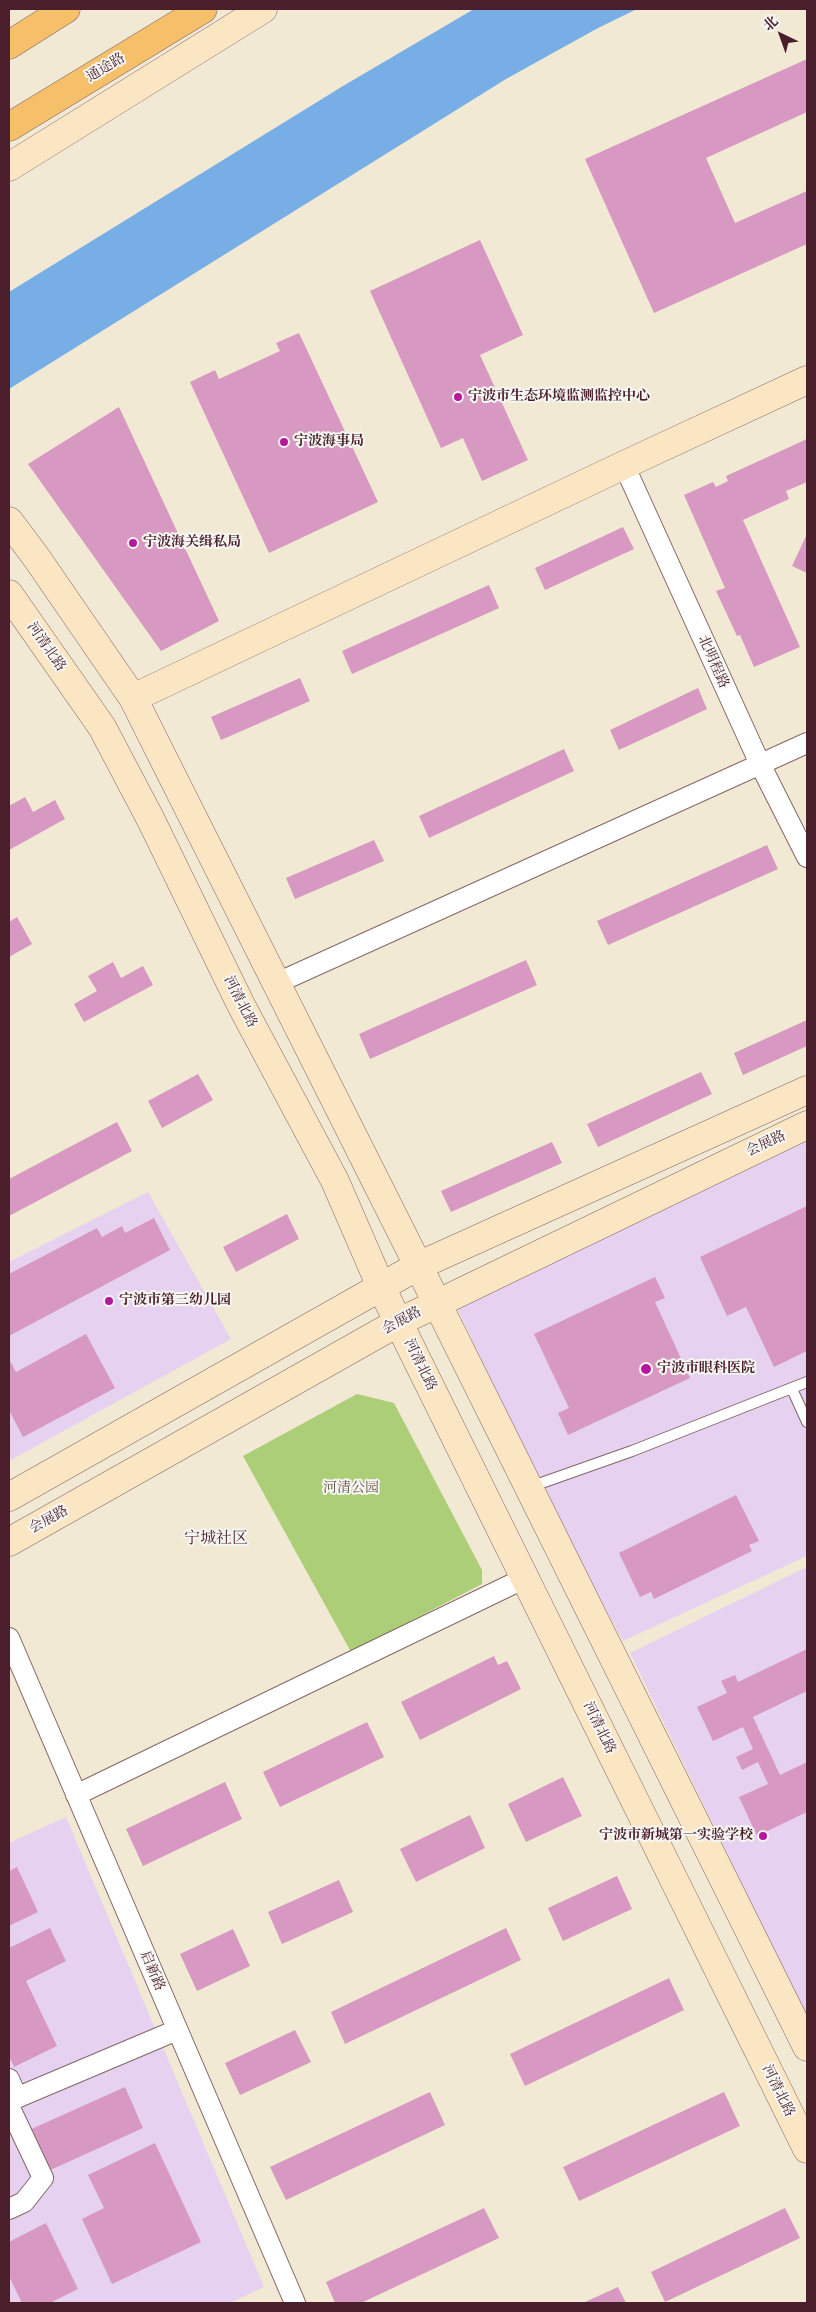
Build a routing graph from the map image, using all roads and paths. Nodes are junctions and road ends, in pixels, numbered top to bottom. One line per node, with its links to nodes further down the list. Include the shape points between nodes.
1 (66, 9): 4 (main road)
2 (202, 9): 5 (main road, 通途路)
3 (263, 9): 6 (main road)
4 (9, 45)
5 (9, 127)
6 (9, 167)
7 (807, 380): 8 (main road)
8 (624, 465): 11 (main road); 13 (street, 北明程路)
9 (9, 521): 11 (main road)
10 (9, 594): 19 (main road, 河清北路, via 102,727 241,1005 335,1182)
11 (133, 698): 15 (main road)
12 (807, 742): 13 (street)
13 (760, 764): 14 (street, 北明程路); 15 (street)
14 (807, 857)
15 (277, 983): 18 (main road)
16 (807, 1090): 18 (main road)
17 (807, 1124): 20 (main road, 会展路)
18 (418, 1266): 19 (main road); 20 (main road)
19 (381, 1287): 21 (main road, 河清北路); 26 (main road)
20 (437, 1303): 21 (main road, 会展路); 25 (main road)
21 (399, 1322): 27 (main road, 会展路); 28 (main road, 河清北路)
22 (807, 1382): 23 (lane)
23 (792, 1389): 24 (lane); 25 (lane)
24 (807, 1422)
25 (529, 1488): 32 (main road)
26 (9, 1497)
27 (9, 1542)
28 (525, 1578): 30 (street); 35 (main road, 河清北路)
29 (9, 1638): 30 (street, 启新路)
30 (76, 1795): 31 (street, 启新路)
31 (177, 2030): 34 (street); 37 (street, 启新路)
32 (807, 2047)
33 (9, 2079): 34 (street)
34 (12, 2102): 36 (street, via 43,2178 24,2202)
35 (807, 2149)
36 (9, 2209)
37 (295, 2303)

